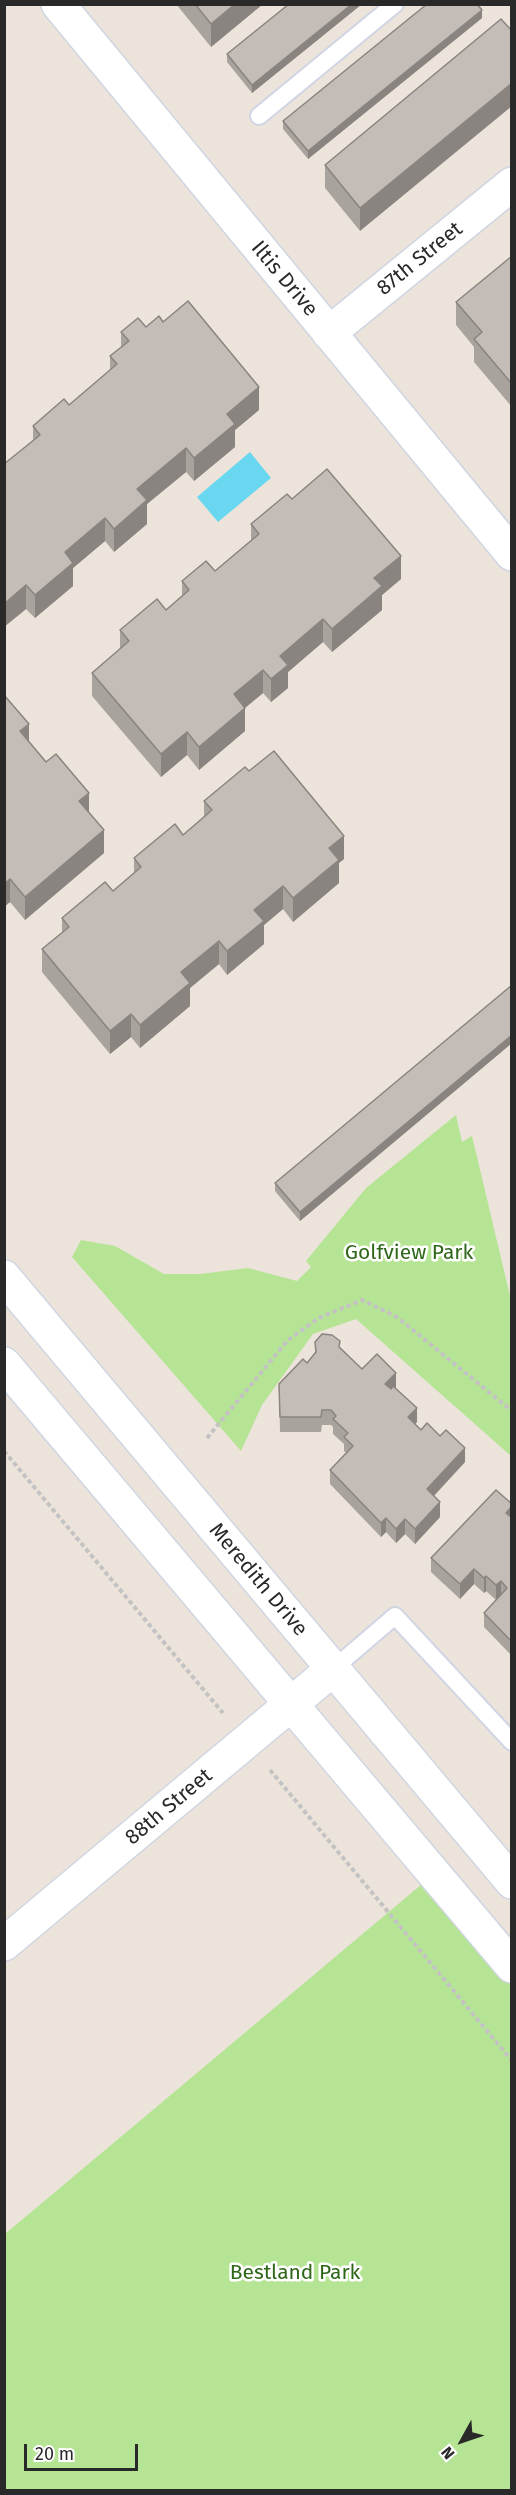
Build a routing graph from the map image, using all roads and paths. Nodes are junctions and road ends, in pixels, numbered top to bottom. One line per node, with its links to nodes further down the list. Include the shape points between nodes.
1 (58, 4): 5 (main road, Iltis Drive)
2 (395, 4): 3 (lane)
3 (259, 116)
4 (512, 184): 5 (main road, 87th Street)
5 (329, 333): 6 (main road, Iltis Drive)
6 (512, 554)
7 (4, 1277): 11 (main road, Meredith Drive)
8 (4, 1364): 12 (main road)
9 (512, 1411): 10 (path, via 397,1317 362,1300 319,1317 288,1340)
10 (207, 1438)
11 (333, 1669): 12 (main road, 88th Street); 13 (lane, via 395,1616); 14 (main road, Meredith Drive)
12 (291, 1705): 15 (main road, 88th Street); 16 (main road)
13 (512, 1742)
14 (512, 1882)
15 (4, 1944)
16 (512, 1966)

